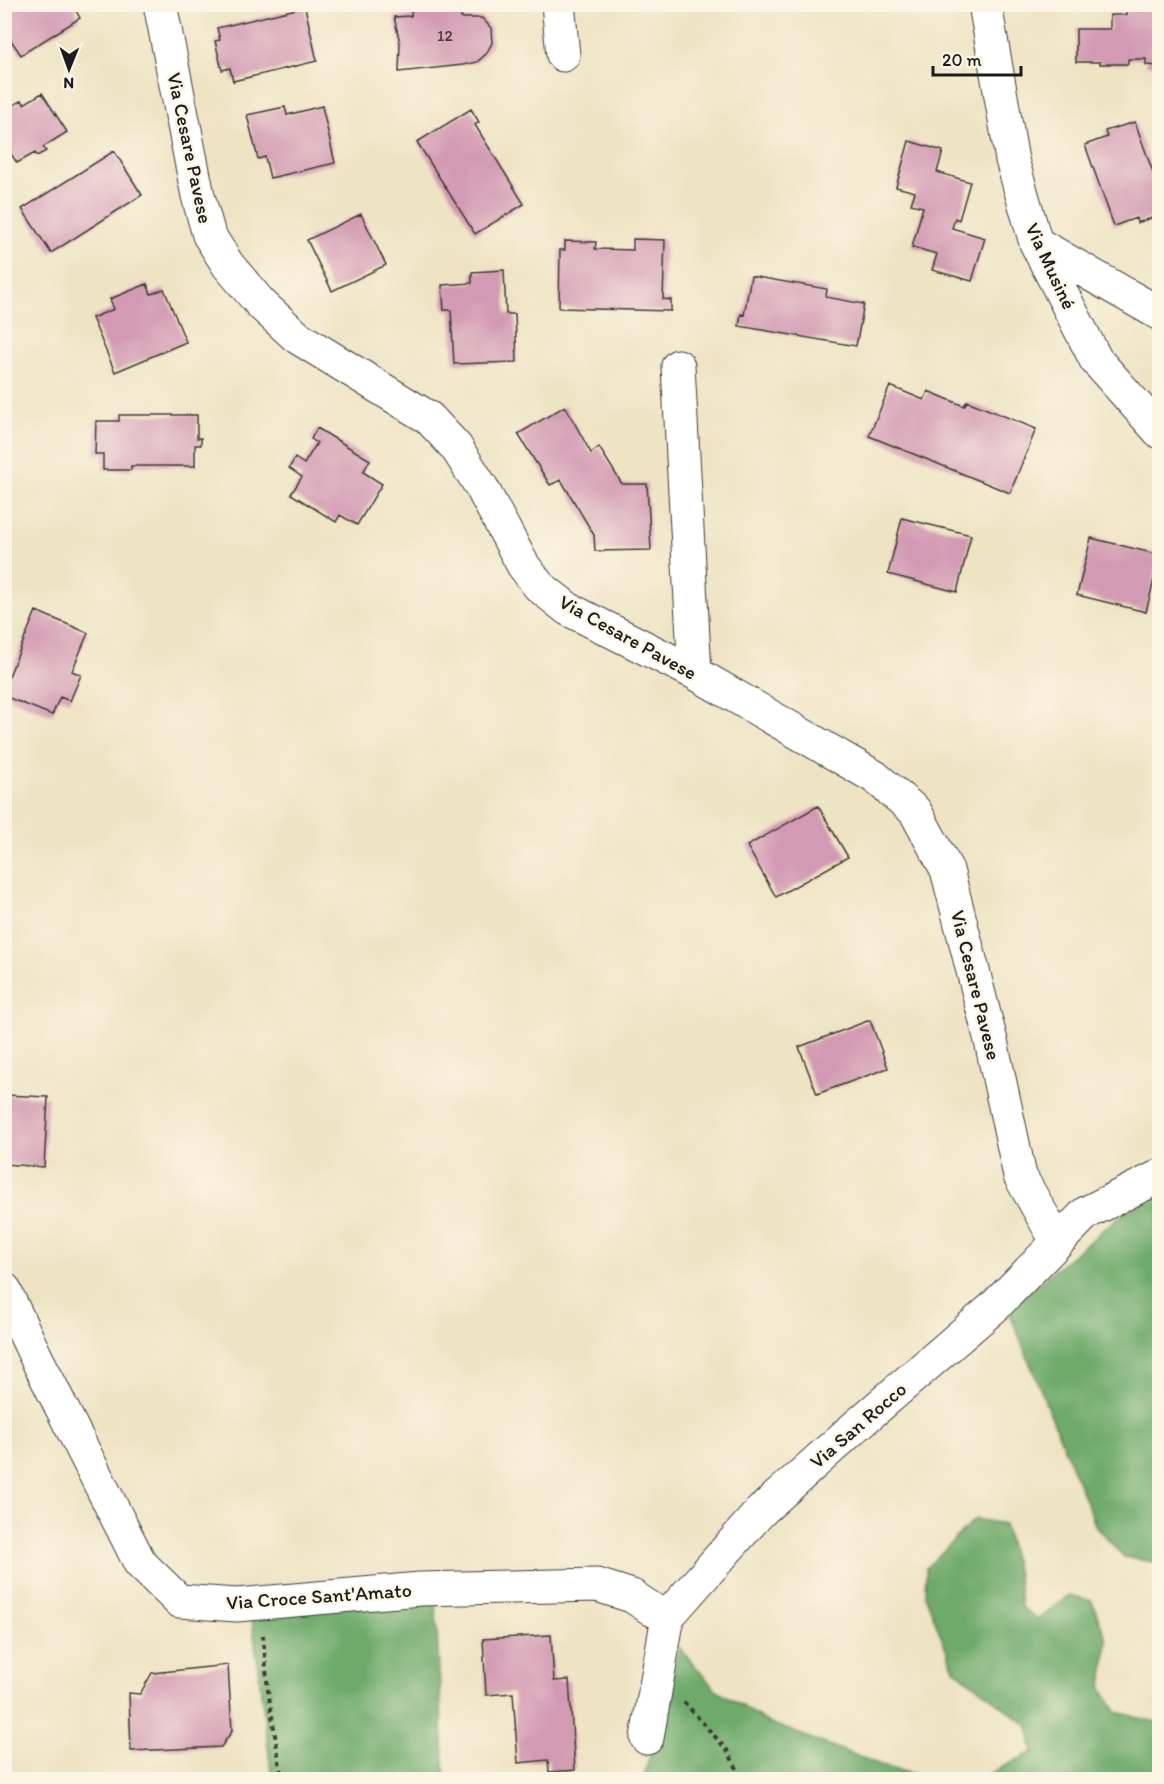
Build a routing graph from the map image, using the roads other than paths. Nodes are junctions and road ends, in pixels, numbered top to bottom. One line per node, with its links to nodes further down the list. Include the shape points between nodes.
1 (160, 4): 9 (street, Via Cesare Pavese, via 198,196 209,235 228,265 261,304 297,336 429,418 456,447 539,586 568,609)
2 (558, 4): 4 (street)
3 (985, 4): 5 (street, Via Musiné, via 1012,160)
4 (563, 55)
5 (1036, 243): 6 (street); 8 (street, Via Musiné, via 1096,360)
6 (1160, 314)
7 (678, 366): 9 (street)
8 (1160, 432)
9 (695, 674): 11 (street, Via Cesare Pavese, via 875,777 915,811 947,870 991,1041 1020,1176 1050,1229)
10 (1160, 1176): 11 (street, Via San Rocco, via 1086,1213)
11 (1064, 1234): 13 (street, Via San Rocco, via 994,1306 760,1512)
12 (4, 1289): 13 (street, Via Croce Sant'Amato, via 140,1563 179,1600 237,1605 420,1589 597,1585 632,1596)
13 (668, 1617): 14 (street)
14 (647, 1738)

